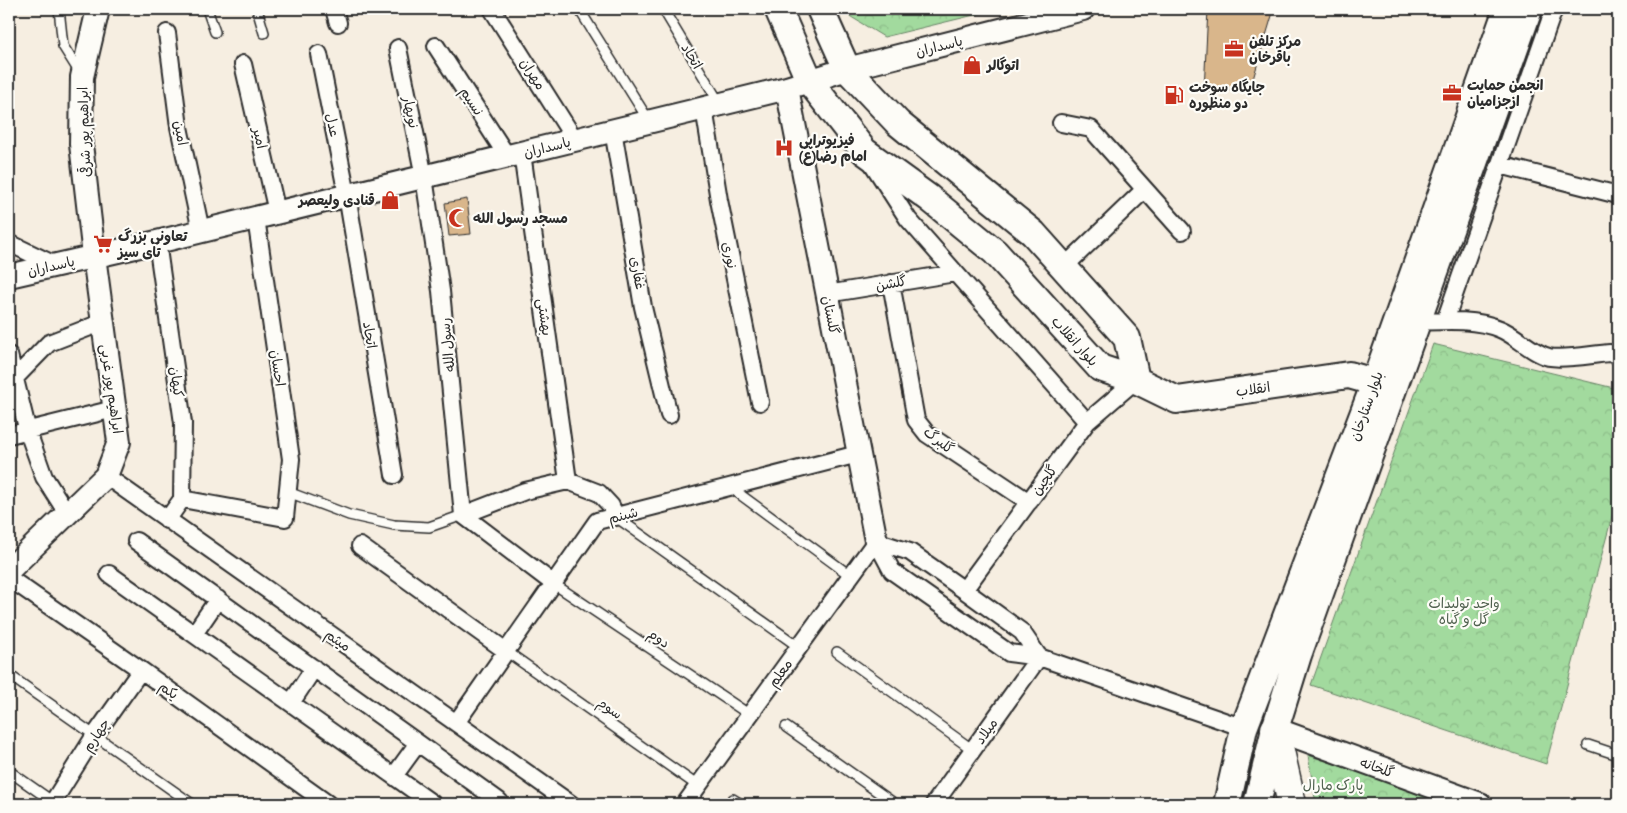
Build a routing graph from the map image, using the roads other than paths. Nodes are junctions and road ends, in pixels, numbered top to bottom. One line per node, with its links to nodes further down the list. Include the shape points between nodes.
1 (59, 9): 22 (lane, via 63,46)
2 (98, 9): 22 (main road, ابراهیم پور شرقی)
3 (207, 9): 14 (lane)
4 (257, 9): 15 (lane)
5 (492, 9): 28 (street, مهران)
6 (579, 9): 25 (lane)
7 (663, 9): 24 (lane, اتحاد)
8 (778, 9): 23 (main road, بلوار انقلاب)
9 (820, 9): 21 (main road)
10 (1083, 9): 21 (main road, پاسداران)
11 (1507, 9): 55 (main road, بلوار ستارخان)
12 (1529, 9): 50 (main road, بلوار ستارخان)
13 (1554, 9): 31 (street)
14 (215, 32)
15 (264, 33)
16 (167, 34): 37 (street, امین, via 179,128)
17 (436, 46): 30 (street, نسیم)
18 (398, 48): 32 (street, نوبهار)
19 (319, 54): 35 (street, عدل)
20 (243, 64): 36 (street, امیر)
21 (847, 69): 23 (main road, پاسداران); 43 (main road, via 898,123 1034,232)
22 (82, 77): 41 (main road, ابراهیم پور شرقی, via 81,144)
23 (799, 85): 24 (main road, پاسداران); 29 (main road, بلوار انقلاب); 47 (main road, گلستان)
24 (712, 106): 25 (main road, پاسداران); 56 (street, نوری, via 719,200)
25 (650, 122): 27 (main road, پاسداران)
26 (1061, 123): 33 (street, via 1091,129)
27 (614, 130): 28 (main road, پاسداران); 58 (street, غفاری, via 643,307)
28 (575, 140): 30 (main road, پاسداران)
29 (864, 151): 44 (street, via 908,219); 54 (main road, بلوار انقلاب, via 995,252 1100,368)
30 (514, 155): 32 (main road, پاسداران); 65 (street, بهشتی)
31 (1500, 165): 34 (street); 48 (street)
32 (424, 177): 35 (main road, پاسداران); 71 (street, رسول الله, via 441,291)
33 (1144, 190): 38 (street); 43 (street)
34 (1618, 195)
35 (347, 196): 36 (main road, پاسداران); 63 (street, اتحاد)
36 (267, 215): 37 (main road, پاسداران); 67 (street, احسان, via 291,460)
37 (201, 231): 40 (main road, پاسداران)
38 (1182, 231)
39 (9, 242): 42 (street)
40 (157, 242): 41 (main road, پاسداران); 68 (street, کیهان, via 183,423)
41 (94, 256): 42 (main road, پاسداران); 49 (main road, ابراهیم پور غربی)
42 (55, 265): 45 (main road, پاسداران)
43 (1064, 267): 54 (main road, via 1127,338)
44 (955, 273): 46 (street, گلشن); 59 (street)
45 (9, 276)
46 (891, 283): 47 (street, گلشن); 69 (street, گلبرگ, via 916,420 927,434)
47 (827, 294): 62 (main road, گلستان)
48 (1446, 321): 50 (street); 52 (street, via 1498,328 1521,340 1534,352 1550,357)
49 (103, 322): 53 (street, via 49,342); 57 (main road, ابراهیم پور غربی)
50 (1416, 322): 97 (main road, بلوار ستارخان)
51 (9, 355): 53 (street)
52 (1618, 355)
53 (11, 379): 60 (street)
54 (1136, 380): 55 (main road, انقلاب, via 1177,400 1349,375); 59 (street, گلچین)
55 (1374, 382): 96 (main road, بلوار ستارخان)
56 (760, 402)
57 (114, 409): 60 (street); 64 (main road, ابراهیم پور غربی, via 119,442)
58 (669, 415)
59 (1086, 422): 69 (street, گلچین)
60 (28, 432): 61 (street); 70 (street, via 44,477)
61 (9, 435)
62 (858, 454): 66 (street, شبنم); 75 (main road, گلستان)
63 (394, 475)
64 (106, 476): 70 (main road, ابراهیم پور غربی); 73 (street, میثم)
65 (568, 481): 71 (street, via 525,491); 72 (street, via 599,493)
66 (730, 487): 72 (street, شبنم); 79 (lane)
67 (288, 492): 68 (street, احسان, via 285,518); 71 (lane, via 349,515 394,525 429,527)
68 (182, 499): 73 (street)
69 (1028, 502): 82 (street, گلچین)
70 (67, 512): 77 (main road, ابراهیم پور غربی)
71 (463, 515): 81 (street)
72 (616, 516): 81 (street, شبنم, via 597,521); 85 (lane)
73 (167, 520): 94 (street, میثم)
74 (136, 541): 83 (street)
75 (876, 541): 79 (street, معلم); 82 (street, via 910,552); 88 (street, گلستان, via 892,571 1009,653)
76 (360, 546): 86 (street)
77 (9, 570)
78 (109, 574): 84 (street)
79 (851, 576): 85 (street, معلم)
80 (9, 578): 90 (street, یکم)
81 (554, 584): 86 (street, شبنم); 93 (lane, دوم)
82 (964, 590): 88 (street, via 1022,632)
83 (218, 599): 84 (street); 89 (street)
84 (194, 634): 92 (street)
85 (799, 647): 93 (street, معلم)
86 (506, 651): 94 (street, شبنم); 105 (lane, سوم)
87 (837, 652): 101 (lane)
88 (1039, 657): 96 (street, گلستان); 101 (street, میلاد)
89 (314, 668): 92 (street); 99 (street)
90 (141, 670): 98 (street, چهارم); 109 (street, یکم)
91 (9, 675): 98 (lane)
92 (291, 703): 104 (street)
93 (750, 715): 105 (street, معلم)
94 (456, 723): 111 (street, میثم)
95 (786, 728): 113 (lane)
96 (1244, 728): 115 (main road, بلوار ستارخان)
97 (1275, 729): 116 (main road, بلوار ستارخان); 117 (highway); 118 (main road, گلخانه)
98 (95, 735): 107 (street, چهارم); 108 (lane)
99 (418, 743): 104 (street); 106 (street)
100 (1588, 745): 102 (lane)
101 (972, 750): 114 (street, میلاد)
102 (1618, 755)
103 (9, 771): 107 (lane)
104 (394, 776): 110 (street)
105 (698, 786): 112 (street, معلم)
106 (499, 801)
107 (54, 803)
108 (192, 804)
109 (328, 804)
110 (434, 804)
111 (571, 804)
112 (685, 804)
113 (895, 804)
114 (934, 804)
115 (1227, 804)
116 (1257, 804)
117 (1292, 804)
118 (1480, 804)

